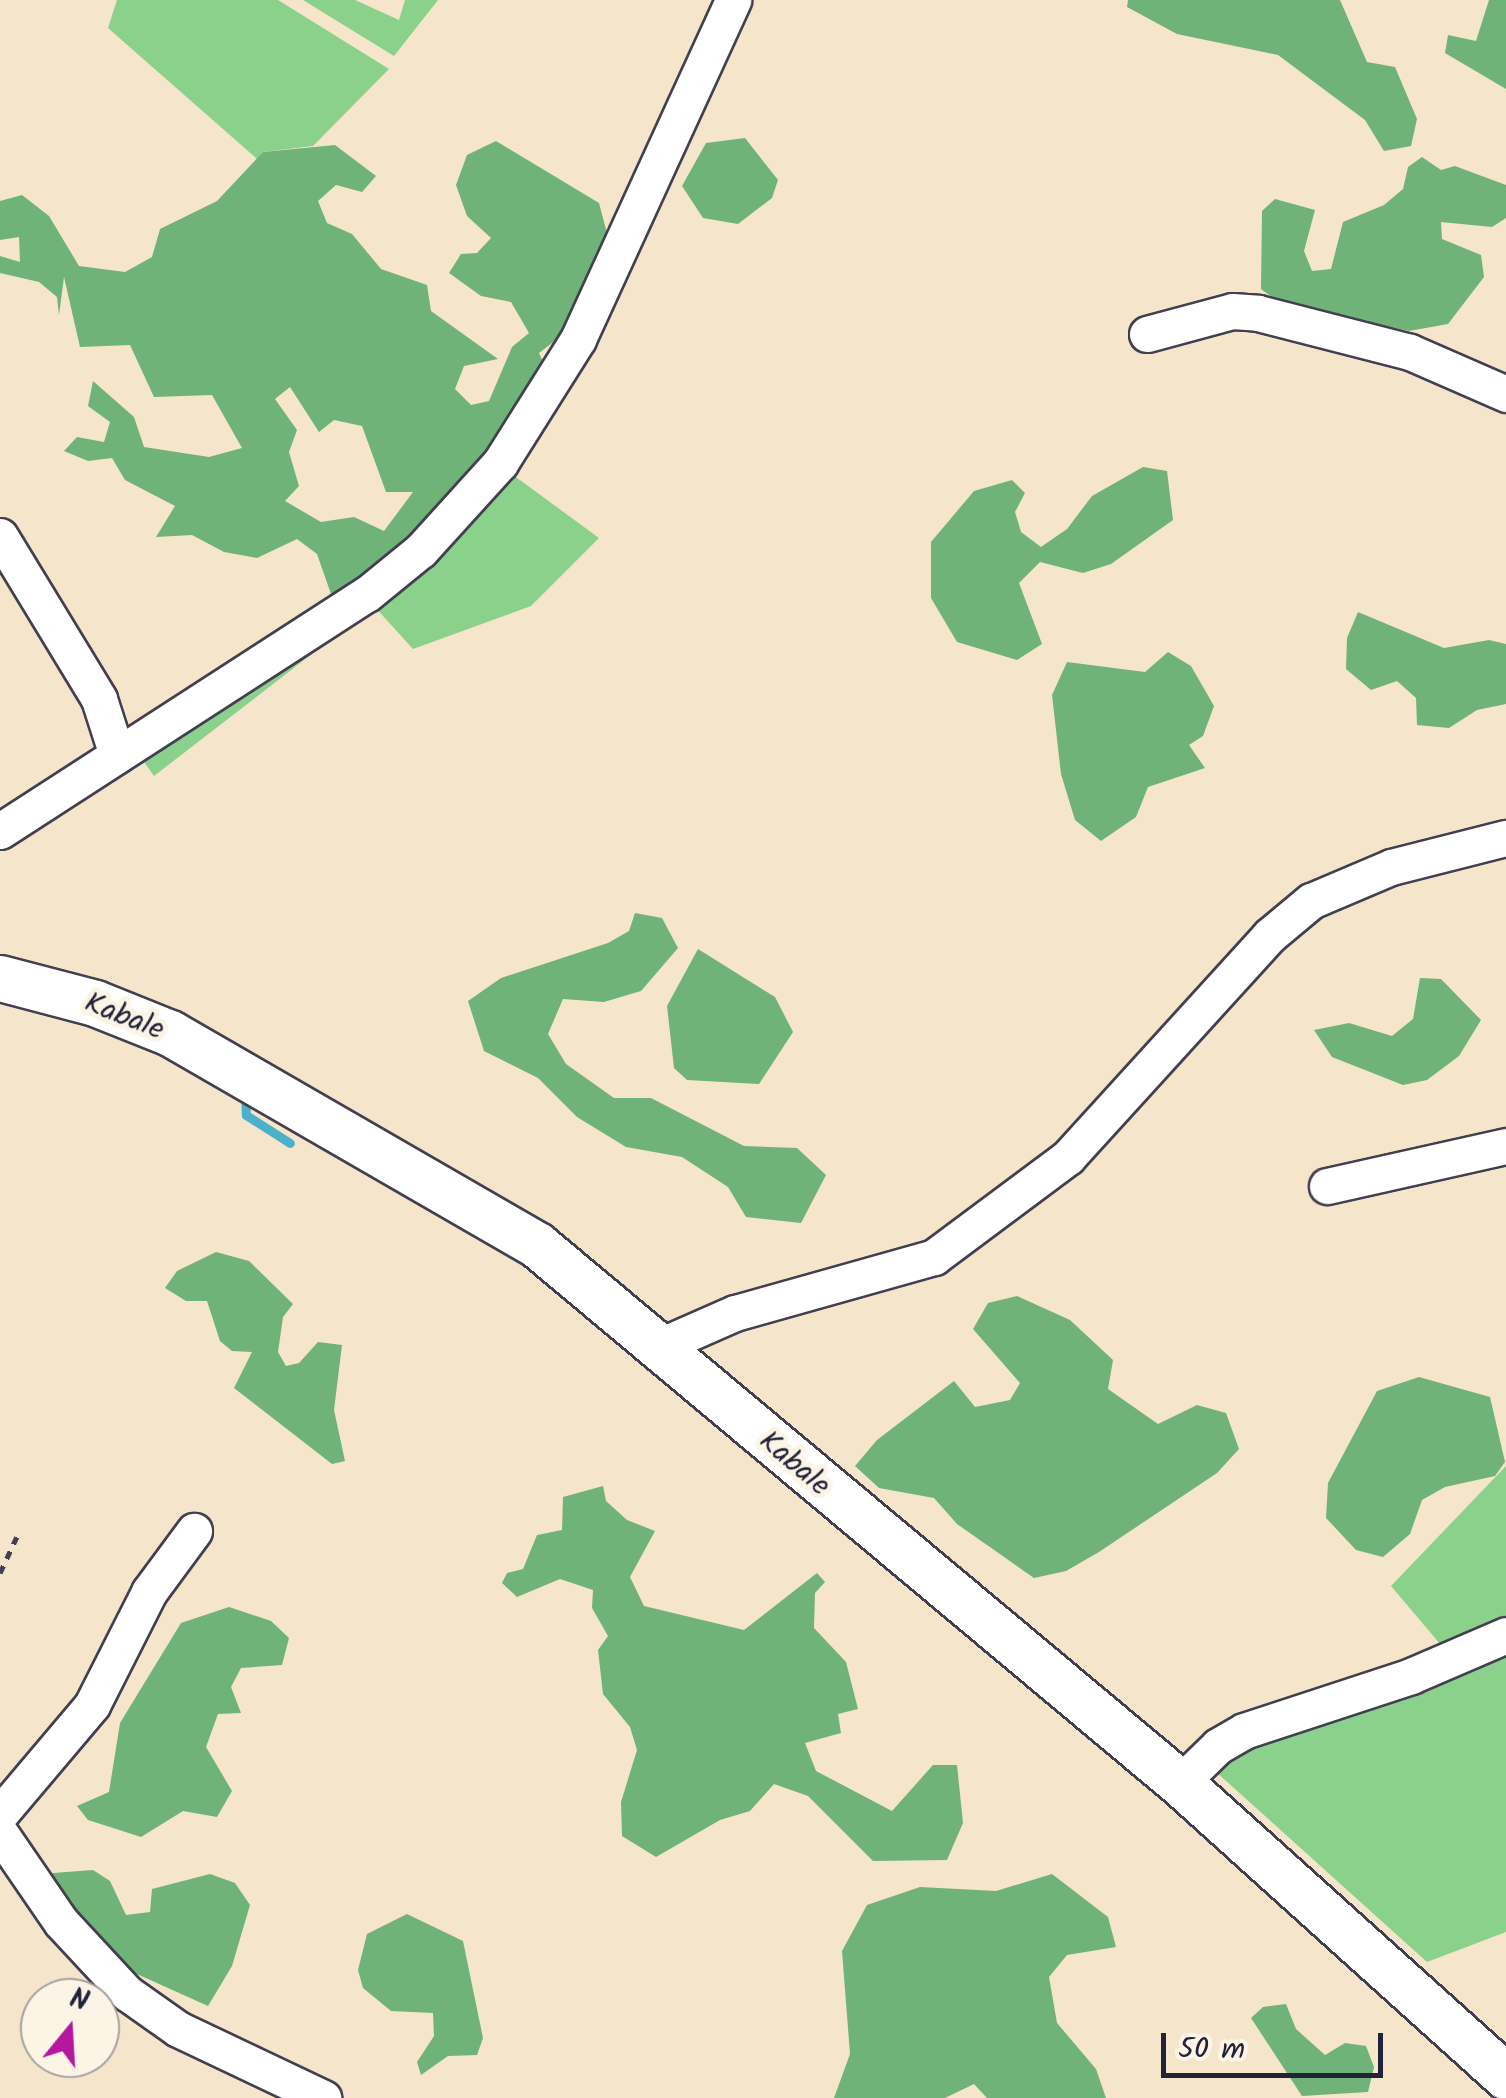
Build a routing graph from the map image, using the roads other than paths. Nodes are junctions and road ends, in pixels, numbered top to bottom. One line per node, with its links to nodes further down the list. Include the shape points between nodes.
1 (733, 0): 5 (street, via 578,340 500,463 421,550 368,594)
2 (1147, 334): 3 (street, via 1232,311 1258,313 1410,352)
3 (1506, 394)
4 (0, 536): 5 (street, via 98,699)
5 (117, 755): 6 (street)
6 (0, 831)
7 (1506, 838): 11 (street, via 1391,866 1311,901 1269,936 1068,1158 934,1257 735,1314)
8 (0, 978): 11 (street, Kabale, via 95,1002 170,1033 401,1161 537,1245)
9 (1506, 1146): 10 (street)
10 (1327, 1186)
11 (662, 1346): 14 (street, Kabale, via 770,1445)
12 (194, 1531): 15 (street, via 150,1592 92,1705)
13 (1506, 1635): 14 (street, via 1411,1676 1244,1731)
14 (1180, 1783): 17 (street, Kabale)
15 (0, 1814)
16 (0, 1833): 18 (street, via 61,1922 127,1993 178,2029)
17 (1506, 2077)
18 (323, 2098)

